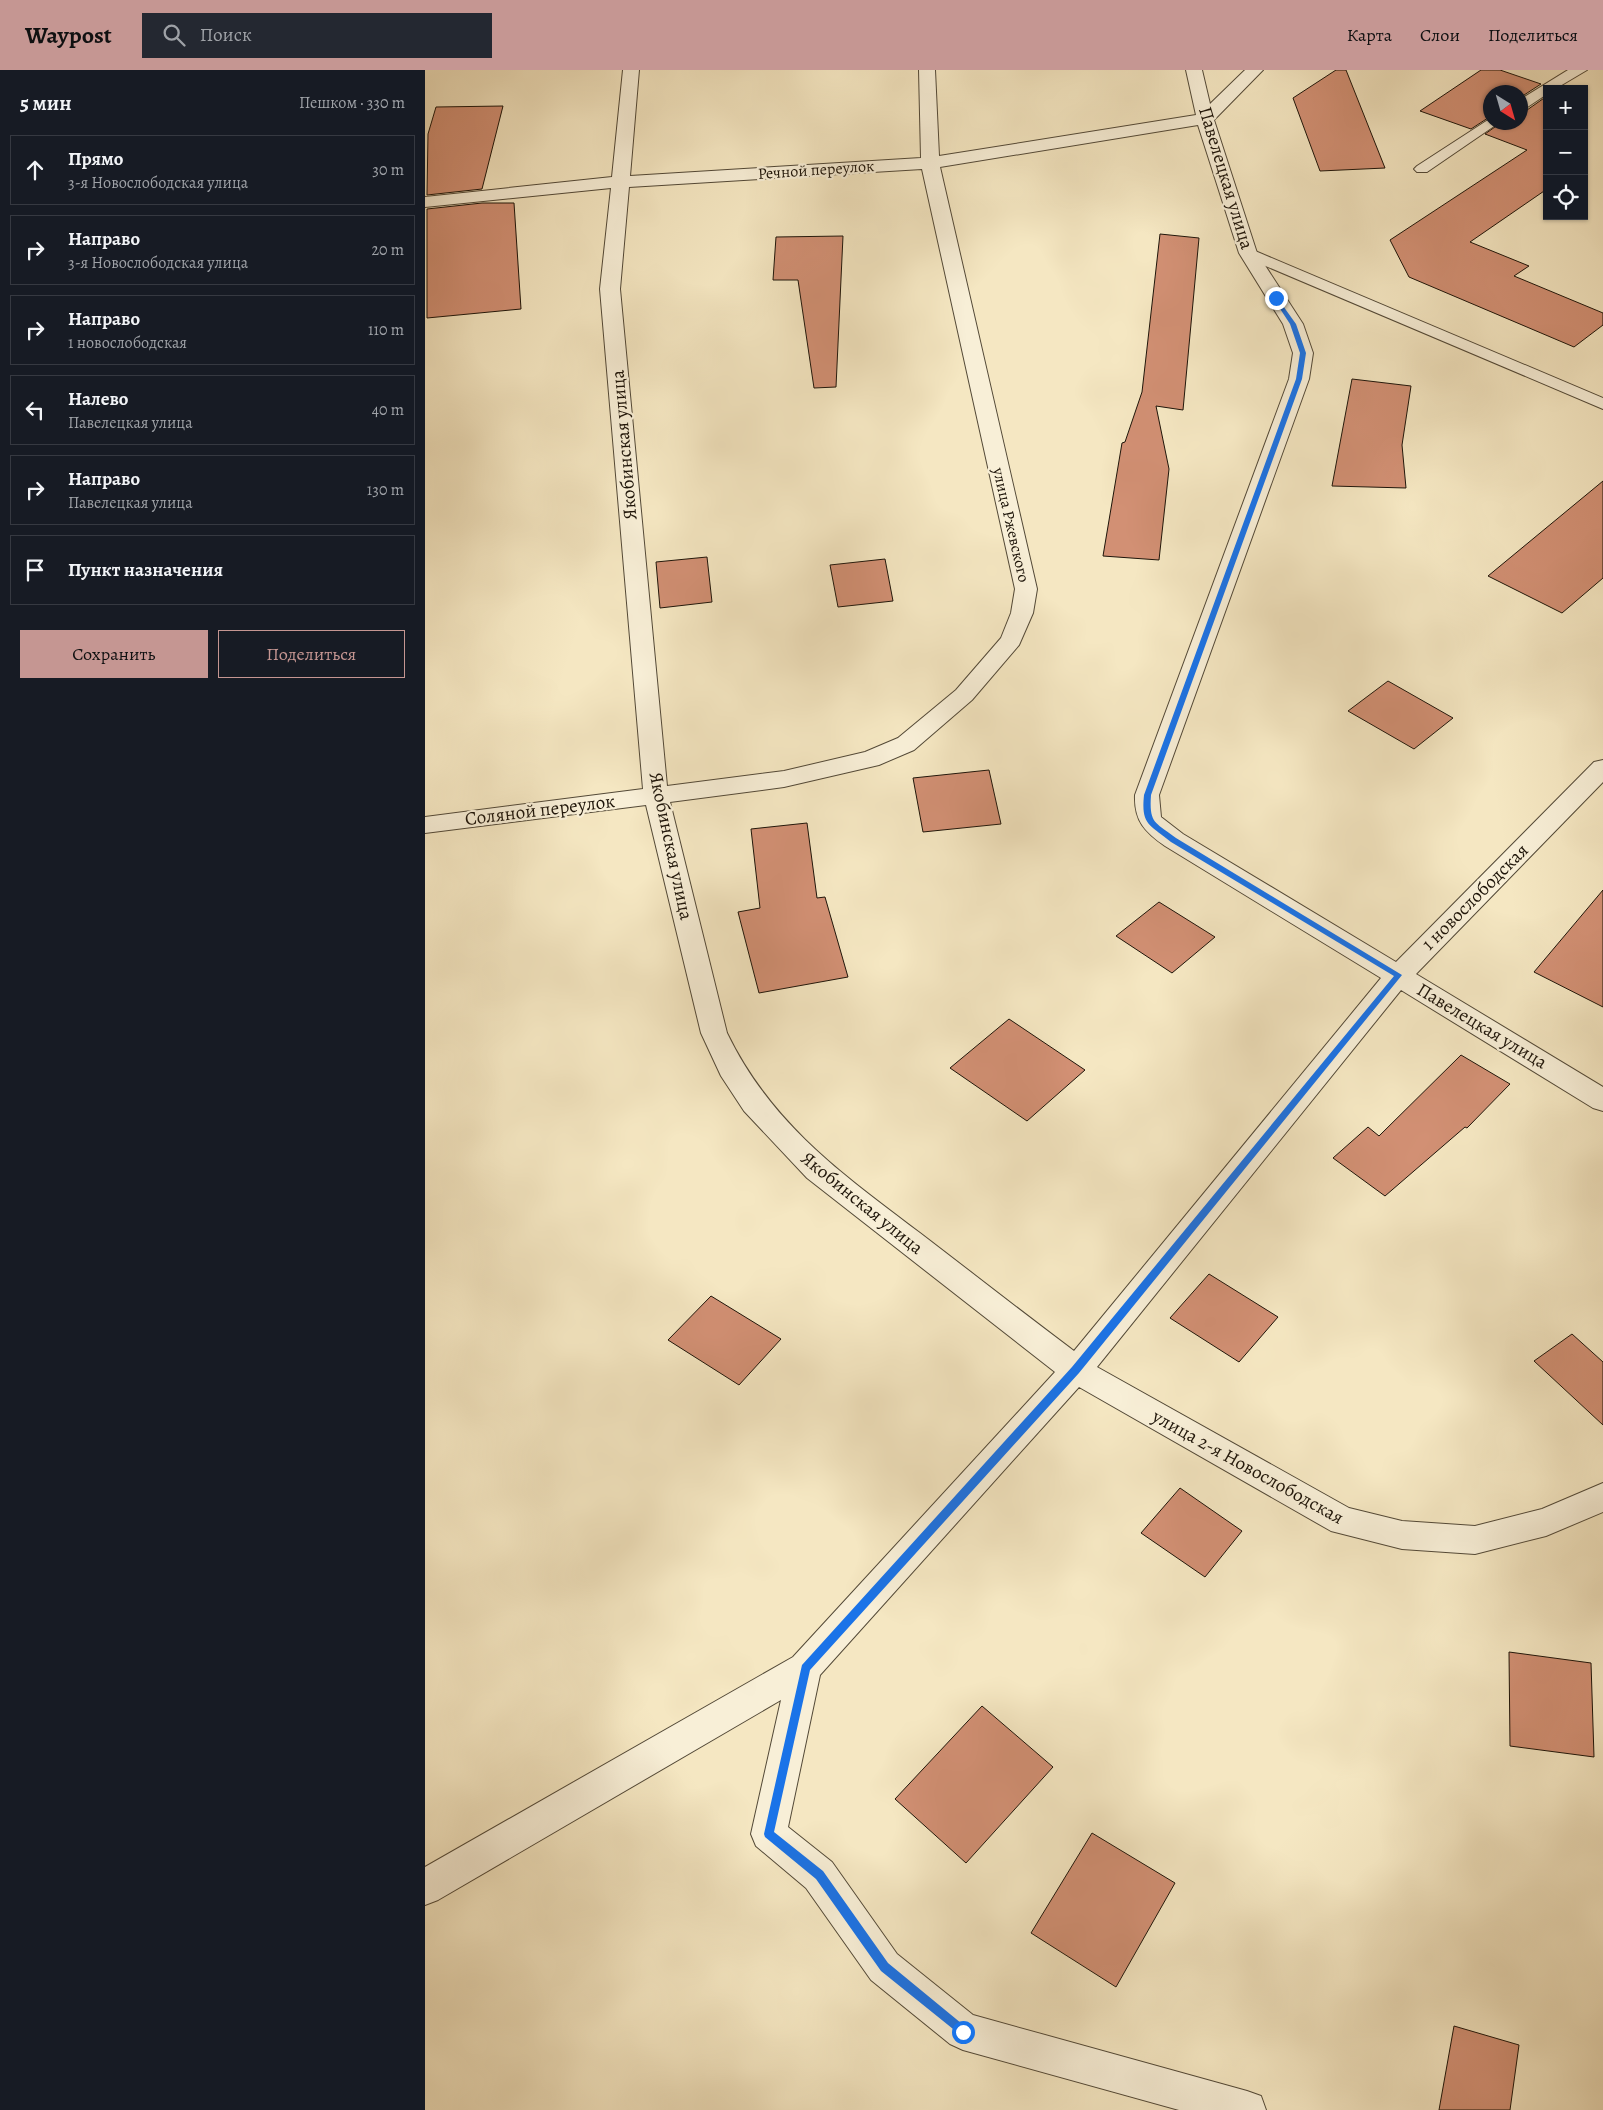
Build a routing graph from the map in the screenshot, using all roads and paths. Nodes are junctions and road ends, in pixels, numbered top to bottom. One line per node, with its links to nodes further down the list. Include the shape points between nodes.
1 (631, 70): 11 (street, Якобинская улица)
2 (927, 70): 9 (street, улица Ржевского)
3 (1194, 70): 7 (street, Павелецкая улица)
4 (1255, 70): 7 (street)
5 (1580, 70): 6 (lane, via 1557,80)
6 (1528, 99)
7 (1205, 119): 9 (street, Речной переулок); 13 (street, Павелецкая улица)
8 (1483, 129): 10 (lane)
9 (930, 163): 11 (street, Речной переулок); 16 (street, улица Ржевского, via 1026,589 1022,613 1011,640 964,695 906,744 871,759 784,778)
10 (1422, 169)
11 (620, 182): 12 (street, Речной переулок); 16 (street, Якобинская улица, via 610,289)
12 (425, 202)
13 (1248, 253): 14 (lane); 18 (street, Павелецкая улица, via 1293,324 1303,353 1299,379 1147,795 1146,814 1150,822 1174,840)
14 (1603, 404)
15 (1603, 768): 18 (street, 1 новослободская)
16 (656, 795): 17 (street, Соляной переулок); 20 (street, Якобинская улица, via 714,1033 731,1070 753,1103 817,1170)
17 (425, 825)
18 (1399, 975): 19 (street, Павелецкая улица); 20 (street, 1 новослободская)
19 (1603, 1100)
20 (1076, 1370): 21 (street, улица 2-я Новослободская, via 1342,1521 1402,1535 1475,1540 1546,1522); 22 (street, 1 новослободская)
21 (1603, 1497)
22 (805, 1668): 23 (street); 24 (street, via 769,1834 819,1875 885,1967 963,2032)
23 (425, 1887)
24 (1247, 2110)

